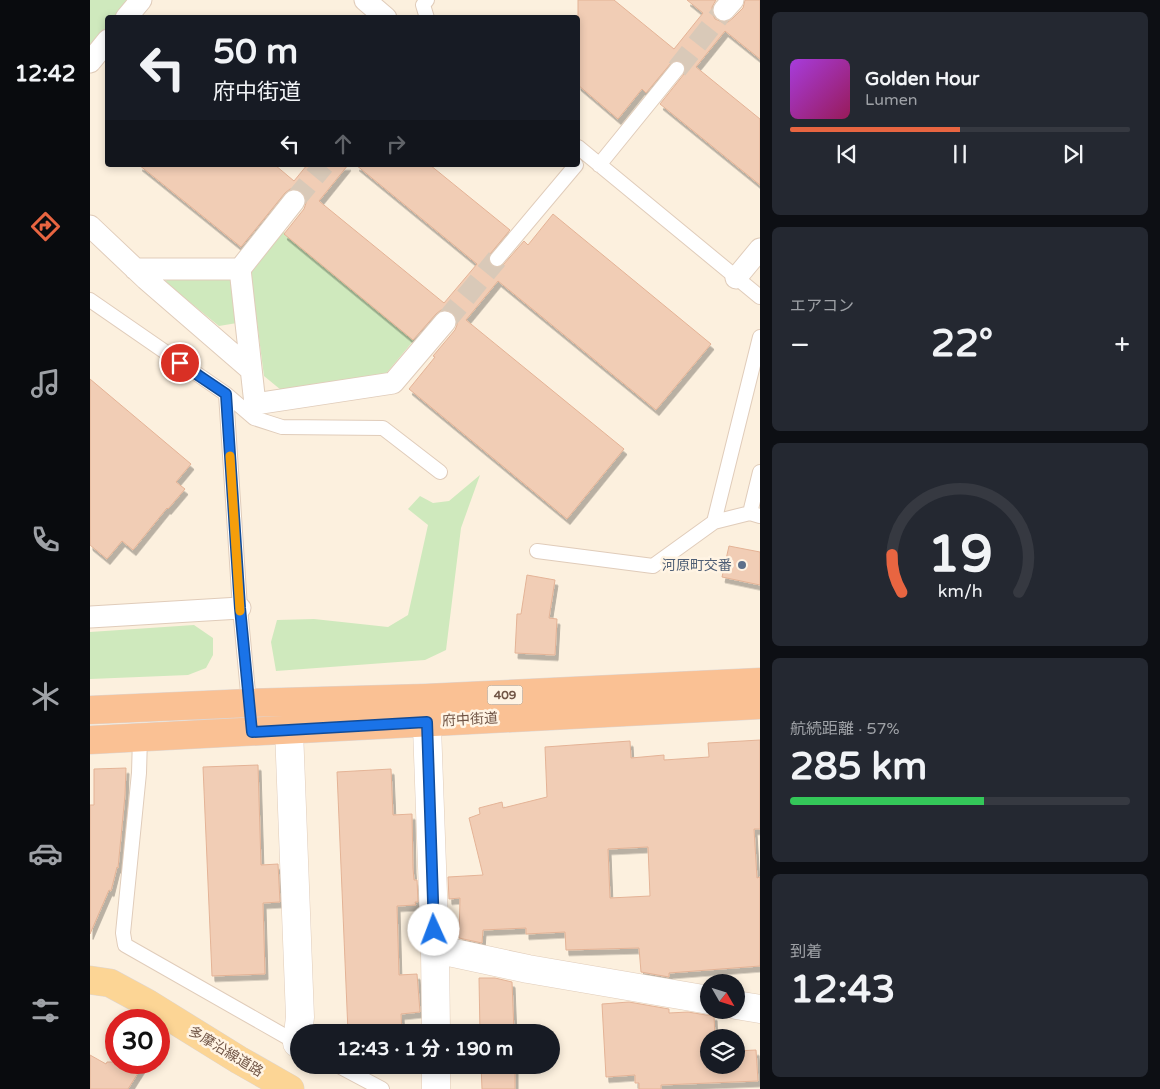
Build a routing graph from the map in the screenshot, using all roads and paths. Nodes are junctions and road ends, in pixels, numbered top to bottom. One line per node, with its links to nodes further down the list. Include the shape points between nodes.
1 (141, 0): 4 (street)
2 (364, 0): 5 (street)
3 (427, 0): 6 (lane, via 423,5)
4 (128, 15)
5 (382, 15)
6 (426, 15)
7 (105, 44): 8 (street)
8 (90, 62)
9 (677, 69): 11 (lane)
10 (580, 157): 11 (lane)
11 (599, 165): 19 (lane)
12 (571, 167): 16 (lane)
13 (294, 201): 18 (street)
14 (90, 226): 17 (street)
15 (760, 249): 19 (street)
16 (497, 259)
17 (135, 269): 18 (street); 24 (street)
18 (240, 269): 24 (street)
19 (736, 278): 20 (lane)
20 (760, 297)
21 (90, 300): 25 (lane)
22 (445, 322): 24 (street, via 392,383 255,404)
23 (760, 337): 29 (lane)
24 (250, 369)
25 (226, 394): 26 (lane, via 254,418 282,427 383,428); 31 (lane)
26 (440, 472)
27 (760, 472): 28 (lane)
28 (755, 514): 29 (lane)
29 (714, 522): 30 (lane, via 653,566)
30 (537, 552)
31 (240, 608): 32 (street); 34 (lane)
32 (90, 616)
33 (760, 682): 37 (highway, 府中街道 / 409)
34 (249, 703): 36 (highway, 府中街道 / 409); 37 (highway, 府中街道 / 409); 39 (street)
35 (760, 705): 37 (highway, 府中街道 / 409)
36 (90, 710)
37 (426, 710): 38 (highway, 府中街道 / 409); 42 (street)
38 (289, 730): 39 (highway, 府中街道 / 409); 48 (street)
39 (252, 732): 40 (highway, 府中街道 / 409)
40 (140, 738): 41 (highway, 府中街道 / 409); 50 (lane, via 123,933 125,945)
41 (90, 740)
42 (435, 949): 45 (street, via 528,969); 49 (street)
43 (90, 961): 44 (main road, 多摩沿線道路, via 95,964)
44 (100, 981): 53 (main road, 多摩沿線道路, via 147,1003)
45 (700, 998)
46 (745, 1006): 47 (street)
47 (760, 1009)
48 (299, 1024)
49 (436, 1024)
50 (290, 1039)
51 (354, 1074): 54 (lane)
52 (436, 1074): 55 (street)
53 (290, 1089)
54 (382, 1089)
55 (436, 1089)

